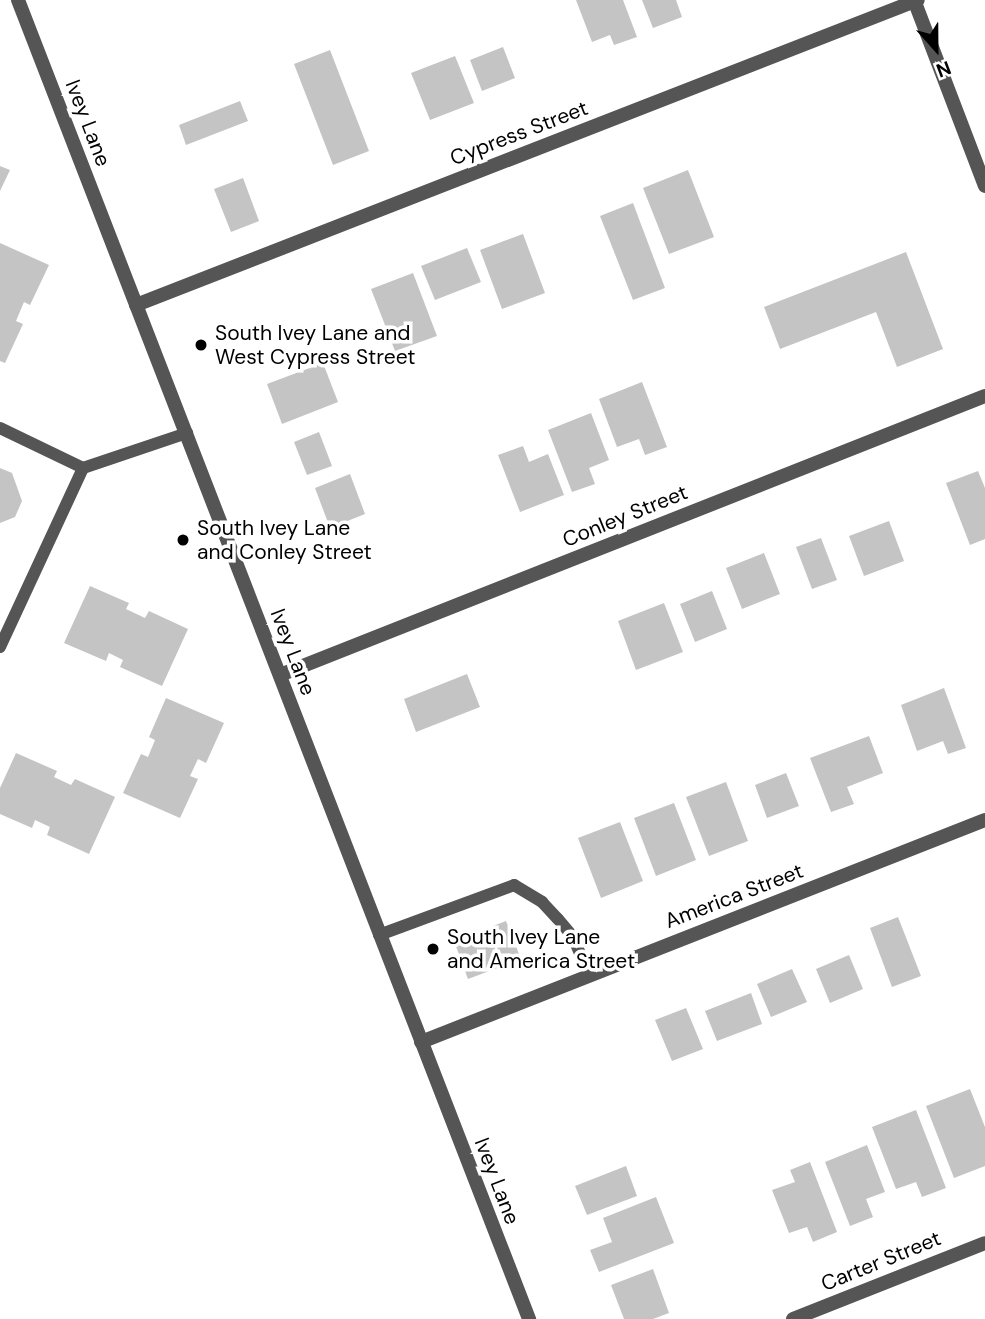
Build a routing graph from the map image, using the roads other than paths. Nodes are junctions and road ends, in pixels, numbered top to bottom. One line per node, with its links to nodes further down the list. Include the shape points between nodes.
1 (18, 0): 4 (street, Ivey Lane)
2 (916, 0): 3 (street); 4 (street, Cypress Street)
3 (985, 186)
4 (136, 304): 7 (street, Ivey Lane)
5 (985, 396): 10 (street, Conley Street)
6 (0, 428): 8 (lane)
7 (187, 433): 8 (lane); 10 (street, Ivey Lane)
8 (83, 468): 9 (lane)
9 (0, 647)
10 (280, 675): 12 (street, Ivey Lane)
11 (985, 820): 13 (street, America Street)
12 (379, 935): 13 (lane, via 514,885 542,902 558,919 573,937); 14 (street, Ivey Lane)
13 (589, 975): 14 (street, America Street)
14 (421, 1042): 16 (street, Ivey Lane)
15 (985, 1243): 17 (street, Carter Street)
16 (529, 1319)
17 (793, 1319)

